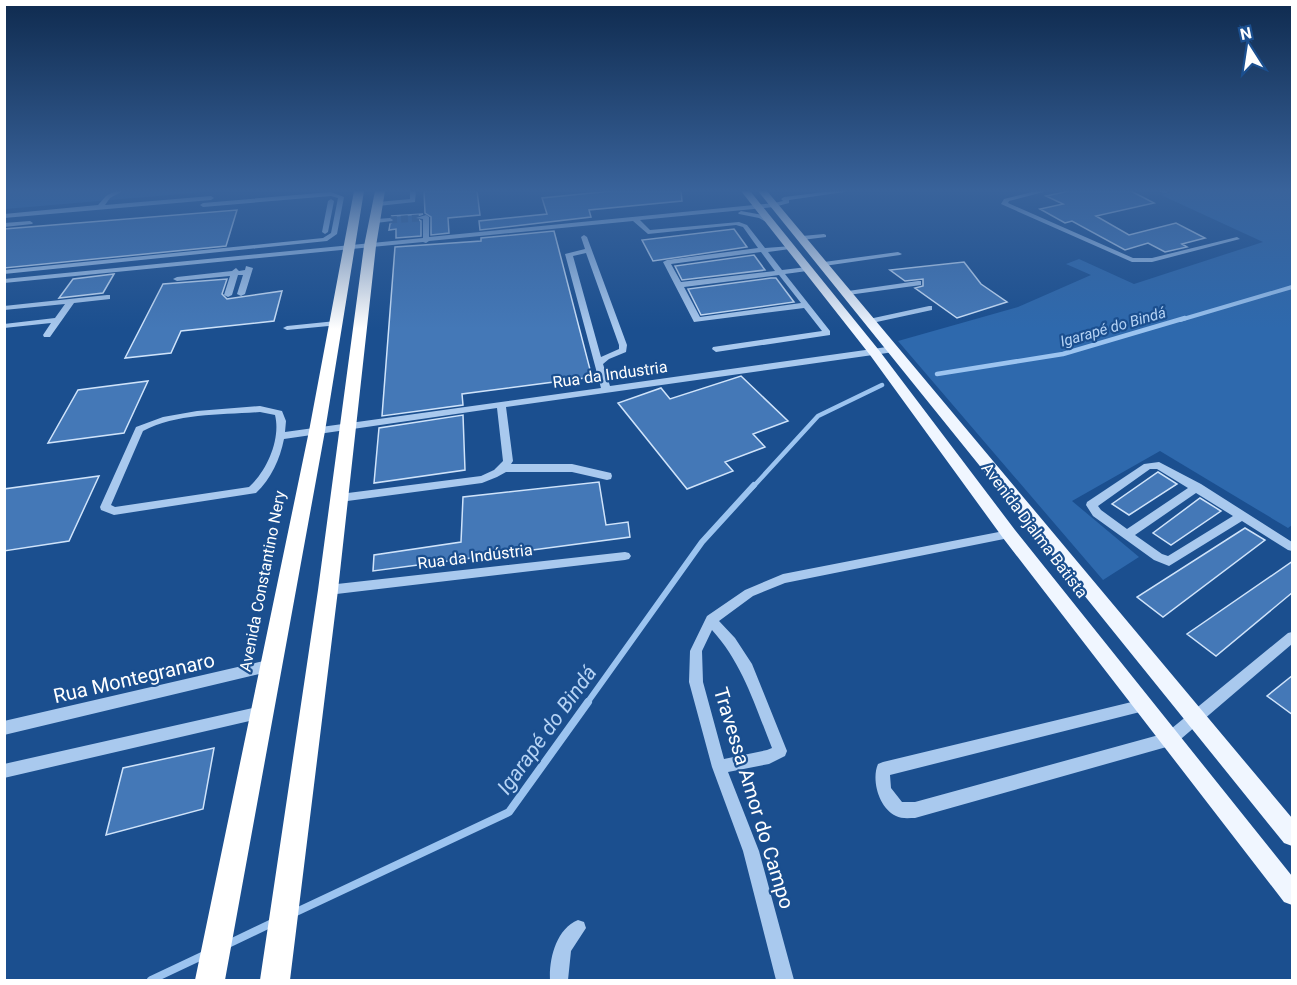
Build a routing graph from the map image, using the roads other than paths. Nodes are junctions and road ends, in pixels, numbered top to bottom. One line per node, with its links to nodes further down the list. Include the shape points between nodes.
1 (330, 237): 24 (street)
2 (351, 237): 16 (highway, Avenida Constantino Nery)
3 (372, 237): 15 (highway)
4 (426, 237): 13 (street)
5 (466, 237): 13 (street)
6 (584, 237): 18 (street)
7 (752, 237): 17 (street)
8 (789, 237): 14 (main road, Avenida Djalma Batista)
9 (794, 237): 14 (main road, Avenida Djalma Batista)
10 (819, 237): 14 (street)
11 (1079, 237): 12 (street, via 1132,260 1152,260)
12 (1237, 239)
13 (426, 241): 15 (street)
14 (796, 242): 17 (street); 22 (main road, Avenida Djalma Batista); 23 (main road, Avenida Djalma Batista)
15 (370, 246): 16 (street); 52 (highway)
16 (349, 249): 20 (street); 42 (highway, Avenida Constantino Nery)
17 (764, 250): 26 (street); 31 (street, via 667,262)
18 (589, 251): 49 (street, via 623,345 623,351); 49 (street, via 569,254)
19 (898, 254): 22 (street)
20 (253, 256): 21 (street); 25 (street)
21 (240, 258): 27 (street); 29 (street)
22 (824, 264): 32 (main road, Avenida Djalma Batista)
23 (807, 269): 26 (street); 48 (main road, Avenida Djalma Batista)
24 (4, 272)
25 (248, 272): 27 (street); 33 (street)
26 (780, 272): 31 (street); 37 (street)
27 (235, 273): 28 (street); 34 (street)
28 (177, 279)
29 (4, 281)
30 (918, 283): 32 (street)
31 (679, 285): 37 (street, via 697,320)
32 (848, 293): 41 (main road, Avenida Djalma Batista)
33 (241, 294)
34 (228, 295)
35 (107, 297): 36 (street)
36 (71, 301): 38 (street); 40 (street)
37 (806, 305): 46 (street, via 826,333)
38 (4, 308)
39 (929, 308): 41 (street)
40 (56, 320): 43 (street); 45 (street)
41 (872, 321): 47 (main road, Avenida Djalma Batista)
42 (336, 323): 44 (street); 53 (highway, Avenida Constantino Nery)
43 (4, 326)
44 (287, 328)
45 (47, 335)
46 (716, 349)
47 (894, 349): 48 (street, Rua da Industria); 70 (main road, Avenida Djalma Batista)
48 (874, 352): 50 (street, Rua da Industria); 60 (main road, Avenida Djalma Batista)
49 (599, 364): 50 (street)
50 (606, 389): 51 (street, Rua da Industria)
51 (501, 404): 52 (street, Rua da Industria); 55 (street, via 508,461)
52 (350, 426): 53 (street, Rua da Industria); 58 (highway)
53 (317, 432): 54 (street, Rua da Industria); 67 (highway, Avenida Constantino Nery)
54 (281, 436): 54 (street, via 263,481 252,490 114,511 105,507 139,429 152,422 268,409 281,417)
55 (505, 468): 56 (street, via 572,468); 58 (street, via 482,479)
56 (607, 476)
57 (1197, 487): 59 (street); 61 (street); 61 (street, via 1164,467 1148,466 1092,503 1097,513)
58 (340, 498): 64 (highway)
59 (1242, 516): 61 (street, via 1173,560 1158,557); 62 (street)
60 (1009, 534): 65 (street, Travessa Amor do Campo, via 783,579 749,593); 68 (main road, Avenida Djalma Batista)
61 (1128, 534)
62 (1293, 547)
63 (625, 556): 64 (street, Rua da Indústria)
64 (328, 590): 79 (highway)
65 (711, 620): 73 (street, Travessa Amor do Campo, via 696,651 696,682); 73 (street, via 747,668 780,750 770,757)
66 (1293, 637): 70 (street)
67 (272, 665): 69 (highway, Avenida Constantino Nery); 71 (street, Rua Montegranaro)
68 (1144, 705): 72 (main road, Avenida Djalma Batista); 72 (street, via 883,769 881,782 889,800 899,810 915,810)
69 (262, 712): 74 (street); 78 (highway, Avenida Constantino Nery)
70 (1196, 717): 72 (street); 75 (main road, Avenida Djalma Batista)
71 (4, 728)
72 (1170, 739): 76 (main road, Avenida Djalma Batista)
73 (719, 767): 81 (street, Travessa Amor do Campo, via 751,851)
74 (4, 771)
75 (1293, 835)
76 (1293, 894)
77 (578, 928): 80 (street, via 560,953)
78 (210, 981)
79 (275, 981)
80 (559, 981)
81 (785, 981)

